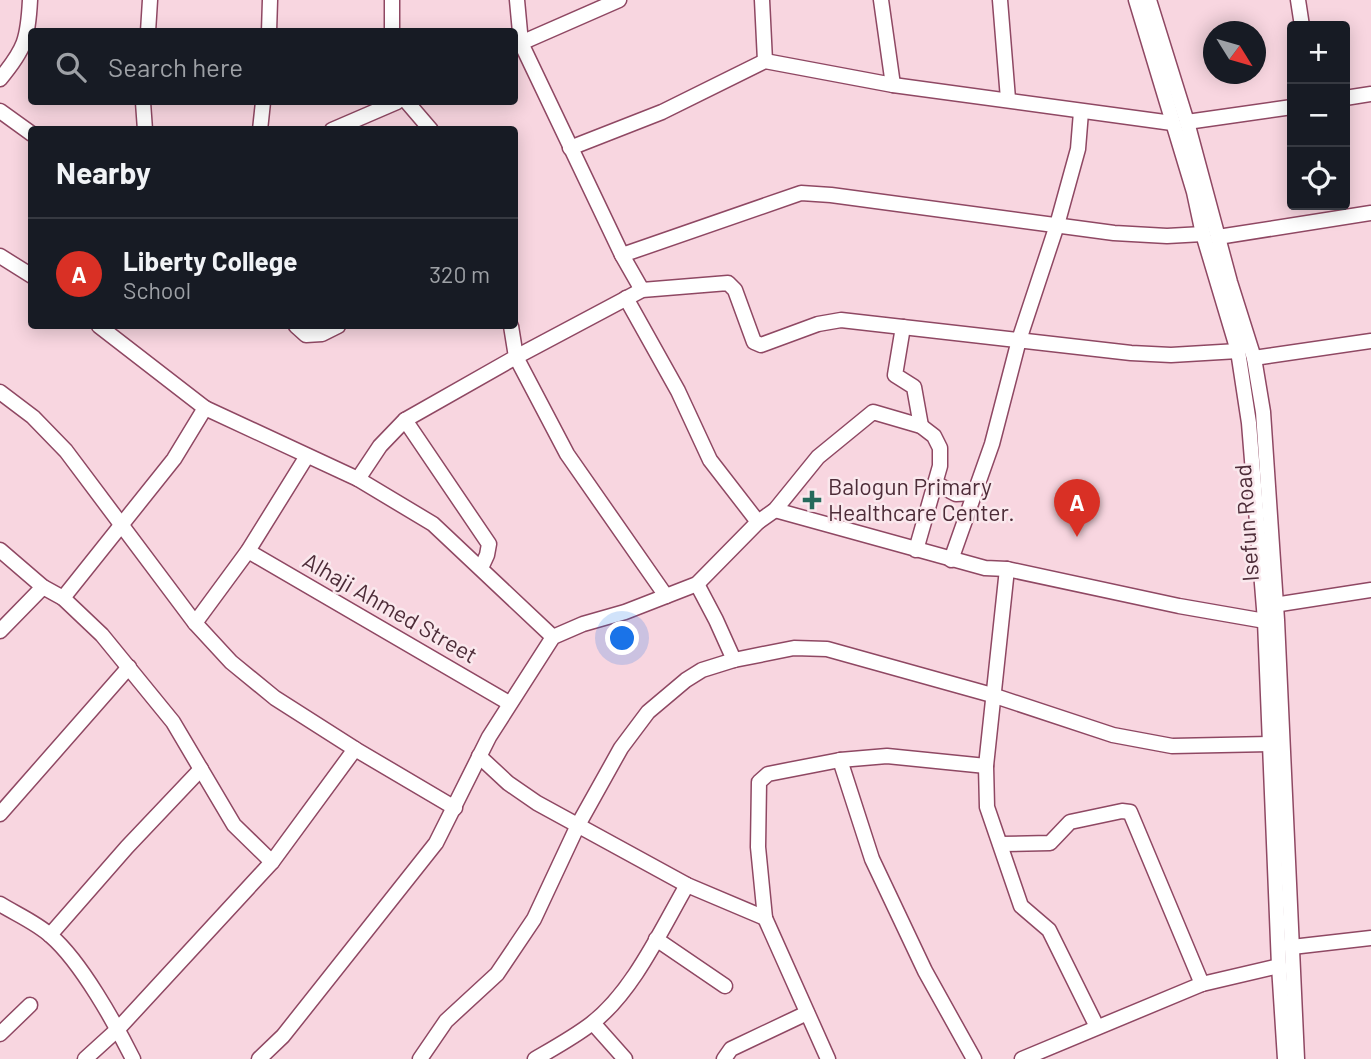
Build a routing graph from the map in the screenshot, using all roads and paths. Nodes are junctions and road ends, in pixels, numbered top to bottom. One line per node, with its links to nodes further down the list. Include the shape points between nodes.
1 (30, 0): 20 (street, via 26,42)
2 (150, 0): 14 (street)
3 (270, 0): 15 (street)
4 (392, 0): 16 (street)
5 (517, 0): 17 (street)
6 (619, 0): 18 (street)
7 (762, 0): 19 (street)
8 (881, 0): 21 (street)
9 (1000, 0): 24 (street)
10 (1136, 0): 32 (street, Isefun Road)
11 (1149, 0): 33 (street, Isefun Road)
12 (1298, 0): 13 (street)
13 (1301, 21)
14 (148, 28)
15 (269, 28)
16 (392, 28)
17 (518, 28)
18 (518, 45): 39 (street)
19 (765, 61): 21 (street); 39 (street, via 662,112)
20 (0, 79)
21 (893, 85): 24 (street)
22 (1371, 94): 23 (street)
23 (1350, 97)
24 (1008, 99): 31 (street)
25 (143, 105): 34 (street)
26 (263, 105): 35 (street)
27 (390, 105): 36 (street)
28 (410, 105): 37 (street)
29 (1287, 108): 33 (street)
30 (0, 111): 38 (street)
31 (1081, 112): 32 (street); 41 (street, via 1078,149)
32 (1172, 122): 42 (street, Isefun Road)
33 (1187, 122): 42 (street, Isefun Road)
34 (145, 126)
35 (260, 126)
36 (341, 126)
37 (428, 126)
38 (28, 131)
39 (570, 148): 43 (street)
40 (1371, 213): 42 (street)
41 (1057, 225): 42 (street, via 1144,235); 43 (street, via 801,193); 53 (street)
42 (1210, 236): 55 (street, Isefun Road); 57 (street, Isefun Road)
43 (622, 255): 46 (street)
44 (0, 256): 45 (street)
45 (28, 274)
46 (642, 290): 47 (street); 48 (street, via 728,283 735,290 754,342 761,345 841,320)
47 (626, 298): 56 (street); 67 (street, via 710,460)
48 (904, 327): 53 (street); 61 (street, via 895,375 914,387)
49 (103, 329): 59 (street)
50 (299, 329): 51 (street, via 306,335)
51 (332, 329)
52 (512, 329): 56 (street)
53 (1019, 340): 55 (street, via 1145,354); 65 (street)
54 (1371, 341): 57 (street)
55 (1238, 351): 80 (street, Isefun Road)
56 (516, 356): 60 (street); 78 (street, via 567,454)
57 (1254, 358): 80 (street, Isefun Road, via 1263,412)
58 (0, 391): 68 (street, via 66,451)
59 (205, 408): 62 (street); 68 (street, via 174,459)
60 (405, 420): 63 (street); 73 (street, via 489,544)
61 (921, 426): 64 (street, via 940,448); 66 (street, via 873,412 818,457)
62 (307, 456): 63 (street); 71 (street)
63 (358, 479): 73 (street, via 433,524)
64 (935, 482): 65 (street, via 956,494); 70 (street)
65 (974, 493): 72 (street)
66 (775, 510): 67 (street); 70 (street)
67 (758, 522): 75 (street)
68 (122, 525): 79 (street); 81 (street)
69 (0, 550): 76 (street)
70 (916, 550): 72 (street)
71 (248, 551): 81 (street); 87 (street, Alhaji Ahmed Street)
72 (951, 560): 74 (street)
73 (481, 568): 83 (street)
74 (1007, 569): 80 (street, via 1179,606); 86 (street)
75 (697, 584): 78 (street); 84 (street)
76 (44, 587): 79 (street); 82 (street)
77 (1371, 590): 80 (street)
78 (666, 596): 83 (street)
79 (63, 598): 85 (street)
80 (1268, 611): 88 (street, Isefun Road); 105 (street, Isefun Road)
81 (195, 623): 89 (street, via 275,698)
82 (0, 631)
83 (554, 637): 87 (street)
84 (733, 660): 86 (street, via 794,648 827,649); 96 (street, via 702,670 648,712 621,748)
85 (129, 667): 93 (street, via 173,722); 95 (street)
86 (992, 695): 88 (street, via 1113,735 1172,746); 92 (street)
87 (509, 704): 90 (street)
88 (1270, 744): 106 (street, Isefun Road)
89 (355, 749): 94 (street); 98 (street)
90 (479, 756): 94 (street); 96 (street, via 509,783)
91 (840, 760): 92 (street, via 887,756); 101 (street, via 768,775 759,782 758,847); 123 (street, via 872,859 925,971)
92 (986, 765): 97 (street, via 987,807)
93 (201, 769): 98 (street, via 233,825); 102 (street)
94 (455, 808): 117 (street, via 436,843 283,1036)
95 (0, 814)
96 (578, 825): 99 (street); 118 (street, via 534,919 497,974 446,1021)
97 (1000, 845): 107 (street, via 1050,843 1070,822 1130,812); 112 (street, via 1021,906 1049,930)
98 (272, 862): 113 (street)
99 (688, 885): 101 (street); 104 (street)
100 (0, 904): 102 (street)
101 (765, 918): 110 (street)
102 (50, 935): 113 (street)
103 (1371, 938): 105 (street)
104 (656, 939): 108 (street); 111 (street, via 621,993)
105 (1293, 947): 126 (street, Isefun Road)
106 (1279, 966): 107 (street); 125 (street, Isefun Road)
107 (1202, 984): 112 (street)
108 (725, 986)
109 (30, 1005): 114 (street)
110 (807, 1013): 121 (street, via 732,1049); 122 (street)
111 (593, 1023): 119 (street); 120 (street)
112 (1097, 1027): 124 (street)
113 (118, 1029): 115 (street); 116 (street)
114 (0, 1034)
115 (85, 1059)
116 (133, 1059)
117 (259, 1059)
118 (420, 1059)
119 (535, 1059)
120 (625, 1059)
121 (724, 1059)
122 (828, 1059)
123 (974, 1059)
124 (1022, 1059)
125 (1285, 1059)
126 (1297, 1059)

